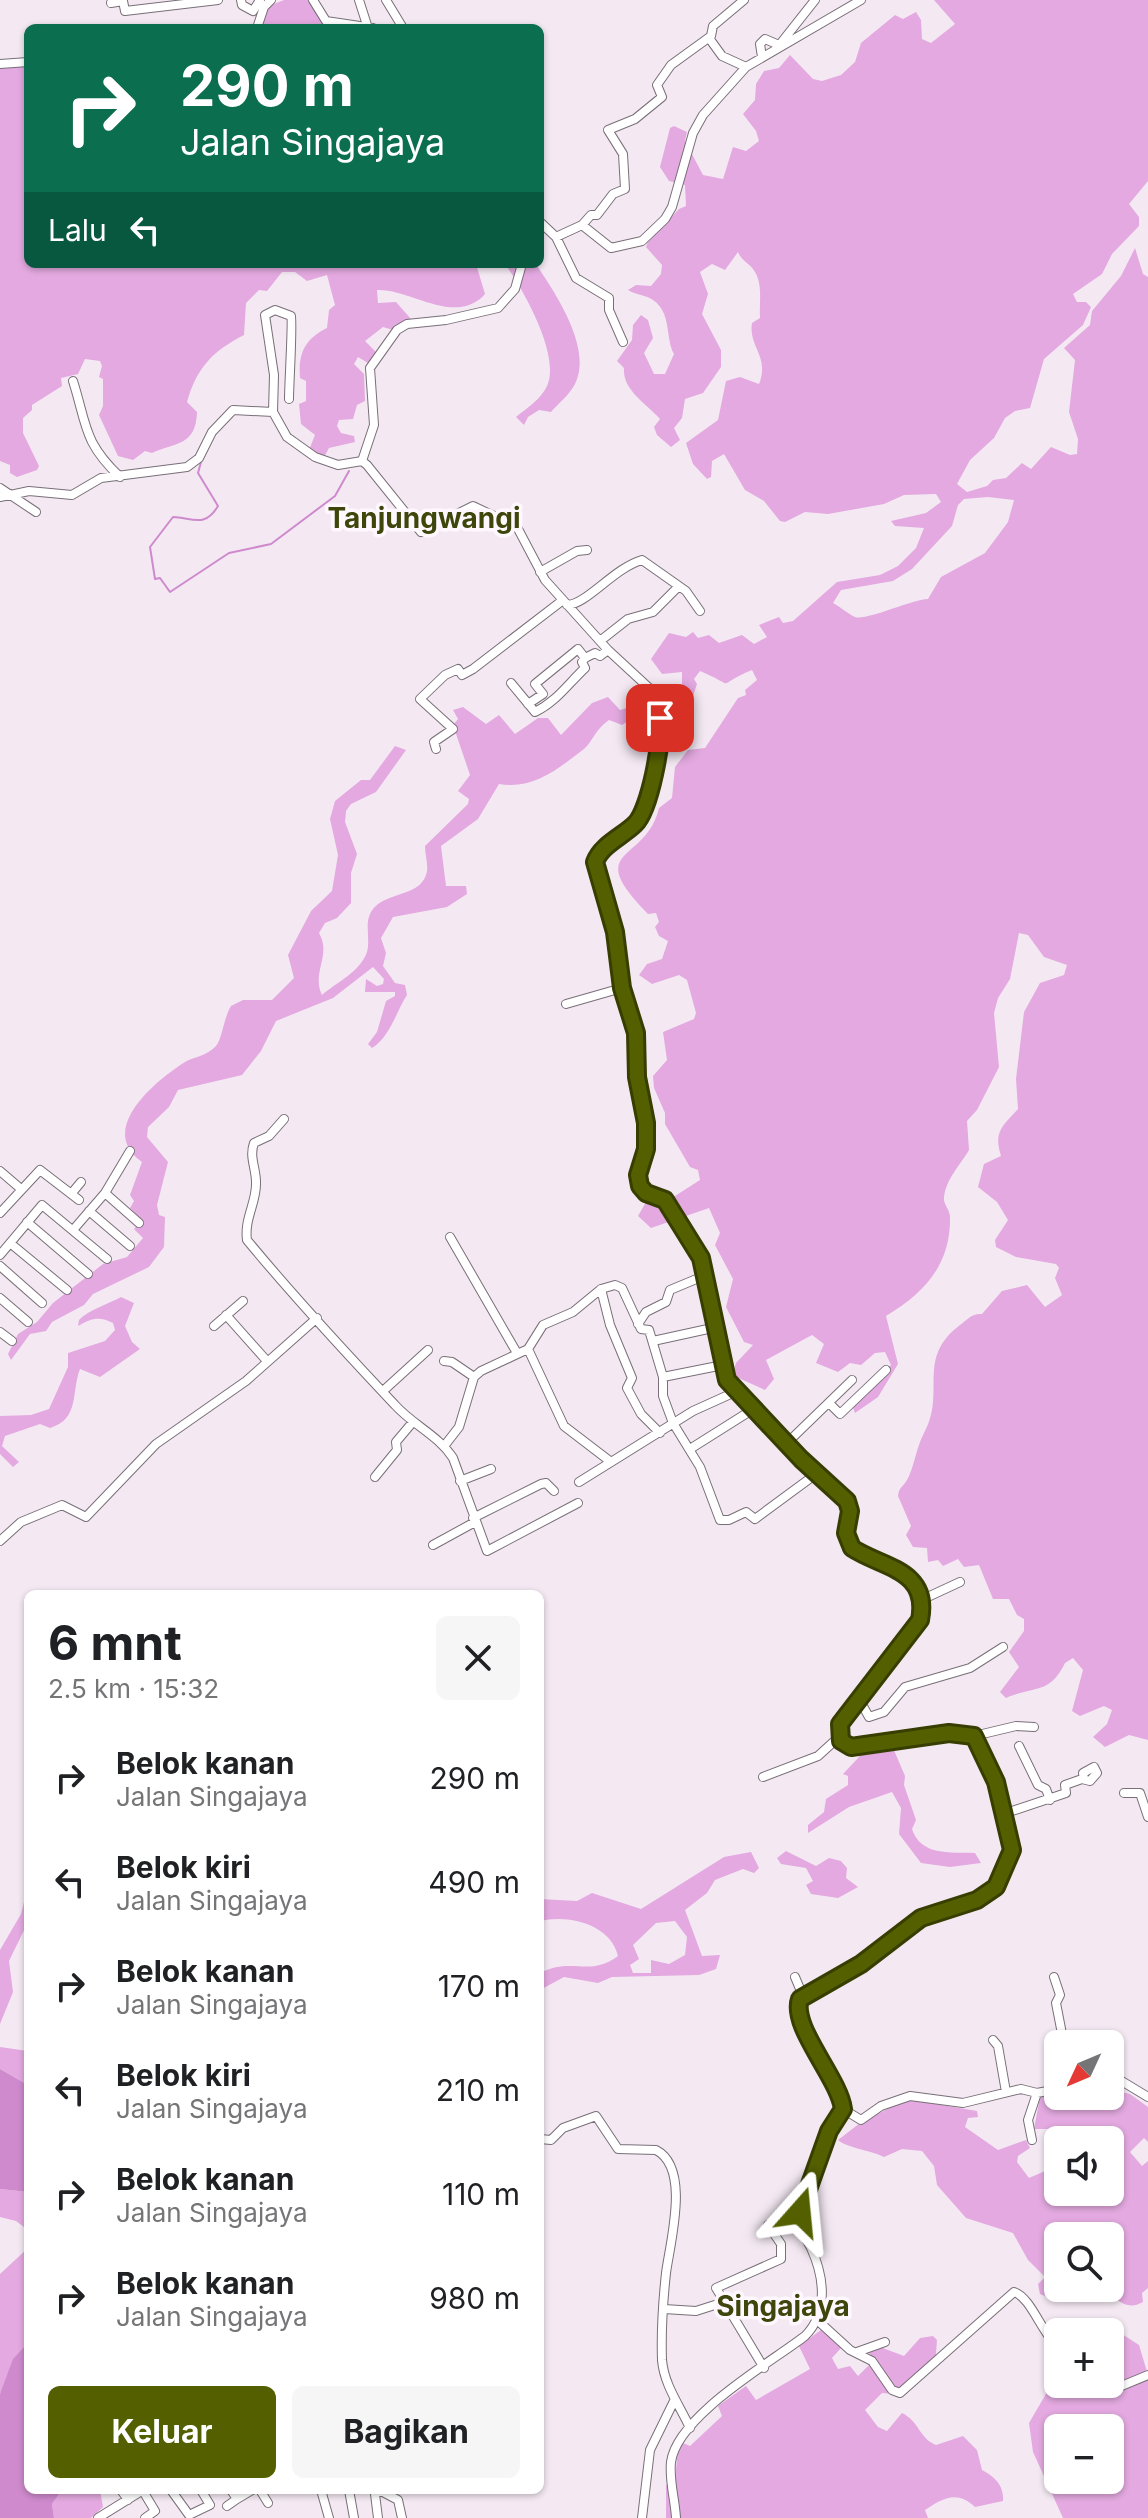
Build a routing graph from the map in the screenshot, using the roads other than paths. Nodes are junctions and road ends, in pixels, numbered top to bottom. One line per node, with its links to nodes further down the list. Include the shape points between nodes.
1 (218, 0): 11 (street)
2 (241, 0): 3 (street, via 253,11)
3 (260, 0)
4 (271, 0): 13 (street)
5 (313, 0): 14 (street, via 326,21)
6 (359, 0): 15 (street)
7 (386, 0): 16 (street)
8 (744, 0): 17 (street, via 713,26)
9 (815, 0): 18 (street)
10 (861, 0): 18 (street)
11 (198, 2): 12 (street, via 125,11 123,1)
12 (111, 3)
13 (258, 24)
14 (352, 24)
15 (369, 24)
16 (401, 24)
17 (709, 38): 22 (street, via 722,56); 23 (street, via 667,68 657,85 661,99 635,119 608,130 623,154 625,189)
18 (778, 47): 19 (street); 19 (street, via 765,39 760,44)
19 (762, 57): 22 (street)
20 (24, 62): 21 (street)
21 (0, 64)
22 (746, 67): 23 (street, via 693,133 665,219 642,241 611,248)
23 (582, 225): 25 (street)
24 (544, 226): 25 (street)
25 (556, 237): 27 (street, via 576,278 609,298)
26 (521, 268): 31 (street, via 515,289 498,308 397,330 370,368 374,425)
27 (623, 342)
28 (73, 381): 32 (street, via 89,439)
29 (289, 399): 30 (street, via 294,323 291,316 275,310 265,315 274,375)
30 (273, 412): 31 (street, via 287,437 315,457 338,465); 32 (street, via 233,410 191,465)
31 (362, 461): 38 (street, via 421,532 455,512 479,507 517,527)
32 (120, 477): 35 (street, via 96,480 72,495 29,491)
33 (0, 488): 35 (street)
34 (0, 497): 35 (street)
35 (12, 497): 36 (street)
36 (36, 512)
37 (587, 550): 38 (street)
38 (540, 572): 40 (street)
39 (678, 587): 40 (street, via 642,560 618,570 578,605); 41 (street); 42 (street, via 653,612 628,619)
40 (565, 603): 42 (street); 47 (street, via 473,669 445,675 420,699 453,729 434,742)
41 (700, 611)
42 (600, 641): 43 (street)
43 (608, 650): 44 (street); 48 (street, via 650,690 662,728 651,798 639,821 595,862 615,932)
44 (585, 658): 46 (street, via 585,668 549,706 535,712); 46 (street, via 578,649 535,684 543,694)
45 (511, 683): 46 (street)
46 (528, 704)
47 (436, 749)
48 (622, 988): 49 (street); 70 (street, via 634,1023 637,1077 645,1105 640,1186 665,1200)
49 (566, 1004)
50 (284, 1119): 77 (street, via 251,1151 257,1183 246,1235)
51 (130, 1151): 55 (street)
52 (0, 1171): 54 (street)
53 (81, 1182): 56 (street)
54 (21, 1189): 56 (street, via 40,1170); 58 (street)
55 (105, 1193): 59 (street); 61 (street)
56 (71, 1194): 57 (street)
57 (79, 1200)
58 (2, 1208)
59 (89, 1211): 62 (street); 65 (street)
60 (27, 1222): 62 (street, via 42,1205); 64 (street); 69 (street)
61 (139, 1223)
62 (73, 1230): 67 (street)
63 (450, 1237): 87 (street)
64 (10, 1243): 66 (street); 72 (street)
65 (130, 1246)
66 (0, 1255)
67 (107, 1259)
68 (0, 1266): 75 (street)
69 (88, 1274)
70 (706, 1275): 79 (street, via 670,1290 666,1302 646,1312); 81 (street)
71 (601, 1289): 79 (street, via 622,1288); 85 (street, via 573,1312 543,1325); 101 (street, via 632,1378 628,1390)
72 (67, 1290)
73 (0, 1298): 78 (street)
74 (243, 1301): 76 (street)
75 (42, 1303)
76 (226, 1315): 80 (street); 88 (street)
77 (317, 1318): 88 (street); 95 (street)
78 (28, 1322)
79 (638, 1324): 84 (street, via 648,1329)
80 (214, 1326)
81 (717, 1327): 84 (street); 90 (street)
82 (0, 1332): 83 (street)
83 (12, 1341)
84 (653, 1341): 93 (street)
85 (528, 1349): 87 (street); 105 (street, via 564,1426)
86 (428, 1350): 95 (street)
87 (517, 1353): 92 (street)
88 (267, 1361): 114 (street, via 156,1444 86,1517 62,1505 21,1522)
89 (444, 1361): 92 (street)
90 (723, 1365): 93 (street); 96 (street)
91 (886, 1370): 97 (street, via 840,1414)
92 (474, 1377): 103 (street, via 459,1427)
93 (663, 1377): 100 (street, via 661,1392)
94 (852, 1380): 97 (street)
95 (383, 1391): 99 (street)
96 (735, 1392): 98 (street); 100 (street)
97 (829, 1403): 102 (street)
98 (755, 1408): 102 (street); 104 (street)
99 (412, 1423): 103 (street); 108 (street)
100 (673, 1423): 101 (street); 104 (street)
101 (660, 1433): 105 (street)
102 (787, 1443): 107 (street)
103 (445, 1445): 109 (street)
104 (690, 1449): 107 (street, via 723,1521 746,1512 758,1517)
105 (611, 1462): 110 (street)
106 (491, 1469): 109 (street)
107 (816, 1474): 117 (street, via 849,1504 846,1533 852,1548 904,1571)
108 (375, 1477)
109 (460, 1481): 113 (street)
110 (579, 1482)
111 (554, 1491): 113 (street, via 541,1484)
112 (578, 1503): 113 (street, via 489,1552)
113 (474, 1520): 115 (street)
114 (0, 1541)
115 (433, 1545)
116 (960, 1582): 117 (street)
117 (919, 1601): 119 (street, via 920,1620)
118 (1003, 1647): 119 (street, via 970,1668 905,1687 879,1714 869,1717)
119 (859, 1699): 121 (street, via 840,1724)
120 (1034, 1727): 122 (street)
121 (840, 1736): 122 (street, via 851,1747 949,1733); 124 (street, via 818,1756)
122 (974, 1736): 128 (street, via 996,1782)
123 (1019, 1746): 127 (street)
124 (763, 1777)
125 (1084, 1779): 127 (street, via 1065,1785 1066,1793)
126 (1124, 1793): 129 (street, via 1140,1793)
127 (1050, 1800): 128 (street)
128 (1003, 1814): 132 (street, via 1012,1854 992,1891 926,1916 861,1964)
129 (1148, 1817)
130 (795, 1977): 132 (street)
131 (1054, 1977): 133 (street)
132 (803, 1996): 140 (street, via 800,2016)
133 (1061, 2030)
134 (993, 2040): 136 (street)
135 (1124, 2082): 139 (street)
136 (1006, 2092): 138 (street); 140 (street, via 963,2103 910,2096 861,2120)
137 (1044, 2092): 138 (street)
138 (1037, 2093): 142 (street, via 1028,2120)
139 (1148, 2097)
140 (843, 2109): 146 (street, via 800,2206 800,2228 822,2283)
141 (544, 2139): 145 (street, via 596,2116 618,2149 656,2150 665,2157 676,2193)
142 (1032, 2140)
143 (768, 2225): 144 (street, via 781,2244 781,2259 716,2286)
144 (721, 2303): 145 (street, via 696,2311); 150 (street)
145 (664, 2309): 153 (street, via 662,2363)
146 (816, 2319): 149 (street); 150 (street, via 805,2336)
147 (1044, 2332): 149 (street, via 1023,2296 1014,2292 900,2393)
148 (885, 2342): 149 (street)
149 (857, 2352)
150 (764, 2368): 154 (street)
151 (1148, 2375): 152 (street)
152 (1124, 2385)
153 (674, 2401): 154 (street); 179 (street, via 650,2450)
154 (690, 2428): 181 (street, via 671,2462)
155 (651, 2486): 180 (street)
156 (124, 2494): 169 (street)
157 (137, 2494): 169 (street)
158 (145, 2494): 172 (street)
159 (174, 2494): 160 (street, via 189,2515 210,2505)
160 (203, 2494)
161 (234, 2494): 168 (street)
162 (245, 2494): 168 (street)
163 (262, 2494): 170 (street)
164 (322, 2494): 175 (street)
165 (350, 2494): 176 (street)
166 (375, 2494): 177 (street)
167 (387, 2494): 178 (street, via 398,2500)
168 (237, 2499): 171 (street)
169 (128, 2500): 173 (street)
170 (268, 2503)
171 (227, 2506)
172 (157, 2515): 174 (street)
173 (98, 2518)
174 (145, 2518)
175 (329, 2518)
176 (354, 2518)
177 (378, 2518)
178 (402, 2518)
179 (642, 2518)
180 (649, 2518)
181 (676, 2518)

